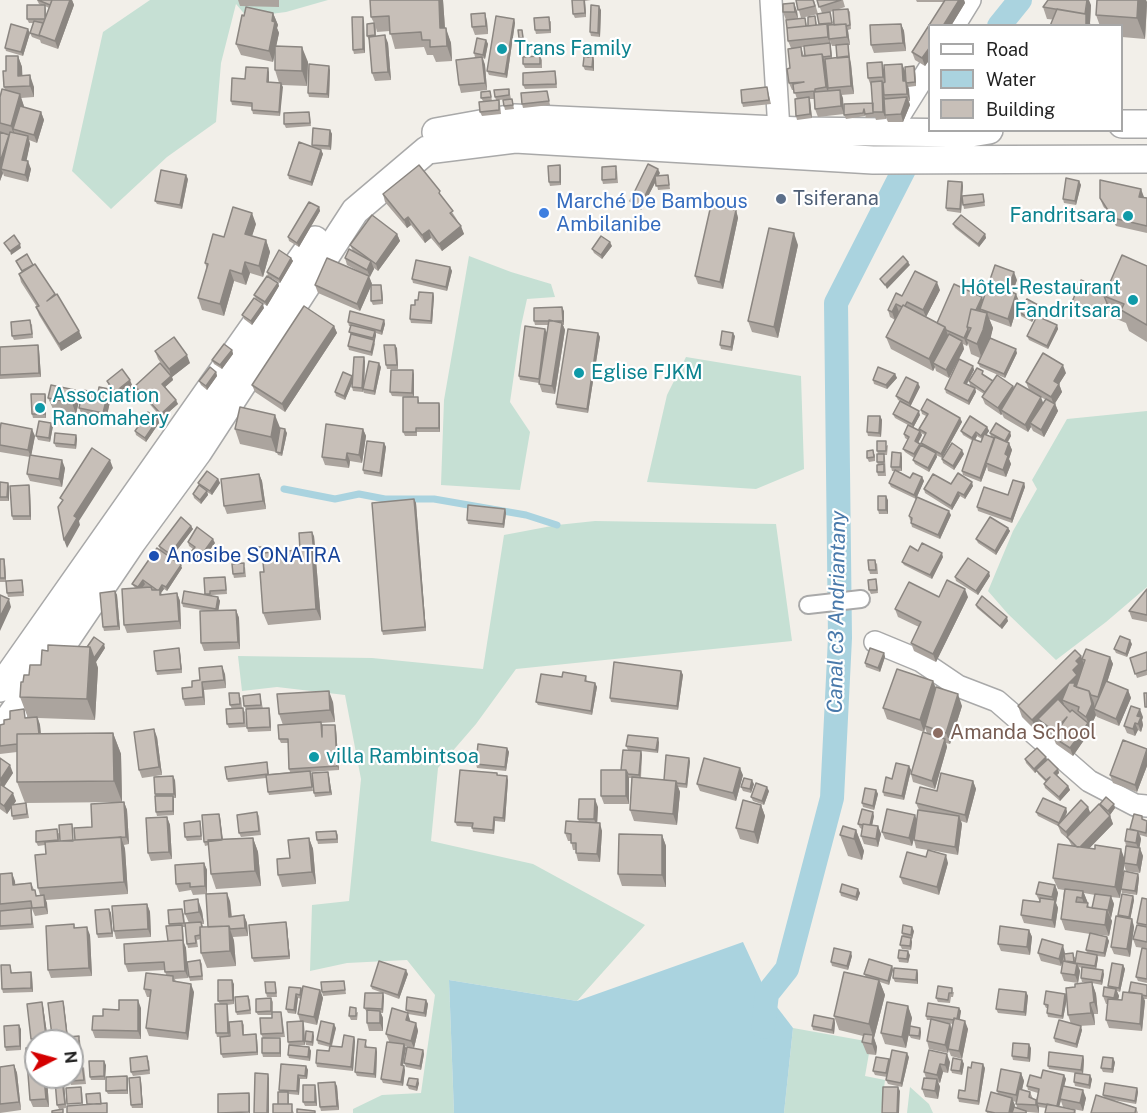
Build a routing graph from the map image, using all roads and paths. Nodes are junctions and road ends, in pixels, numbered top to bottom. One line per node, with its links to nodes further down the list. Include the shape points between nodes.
1 (771, 0): 7 (street)
2 (970, 0): 3 (street)
3 (955, 24)
4 (928, 71): 8 (street)
5 (1123, 124): 6 (street)
6 (1147, 124)
7 (780, 130): 8 (street); 14 (street, via 514,118 430,133 343,200)
8 (895, 131): 9 (street)
9 (928, 131)
10 (1147, 159): 15 (street, via 873,160 514,139 427,150 355,211 198,452)
11 (861, 599): 12 (street)
12 (808, 605)
13 (875, 642): 16 (street, via 921,662 958,686 997,700 1089,781 1135,805)
14 (0, 688)
15 (0, 731)
16 (1147, 806)

